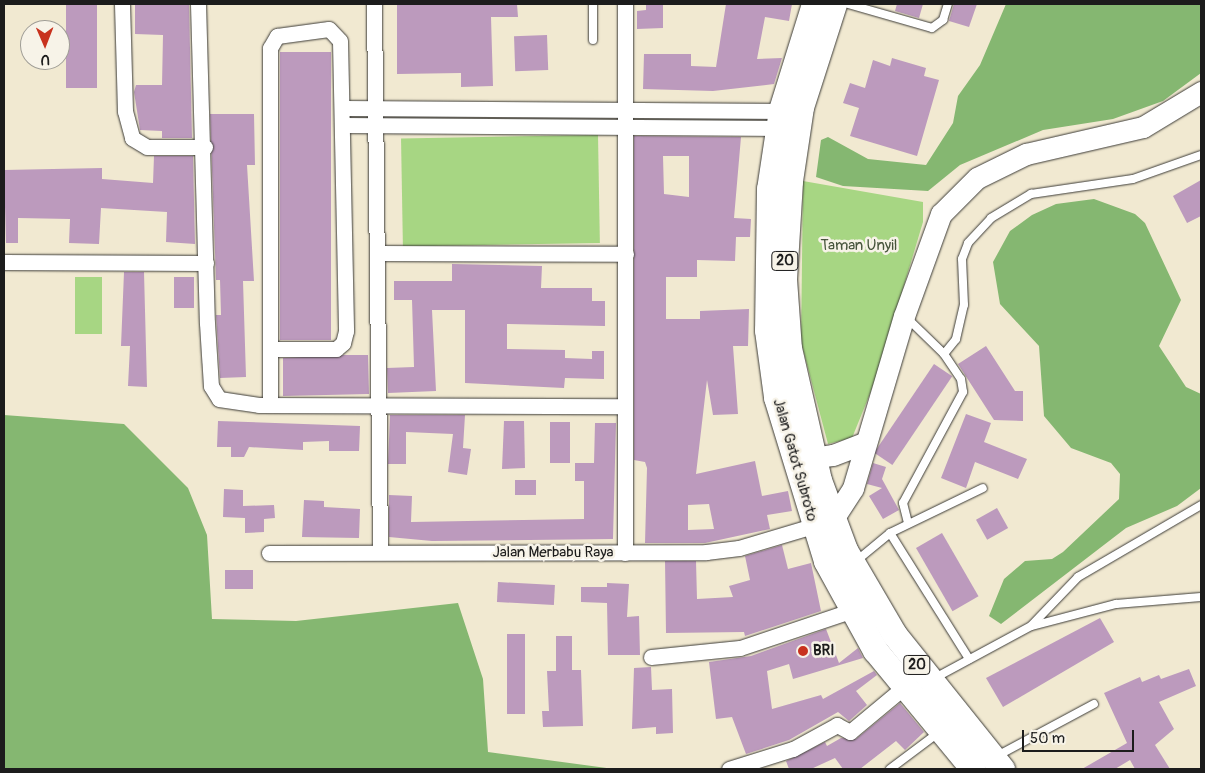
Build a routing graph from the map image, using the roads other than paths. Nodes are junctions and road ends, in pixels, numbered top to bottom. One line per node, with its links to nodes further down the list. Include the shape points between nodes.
1 (122, 4): 21 (street, via 125,111 132,138 147,147)
2 (198, 4): 21 (street)
3 (374, 4): 13 (street)
4 (593, 4): 10 (lane)
5 (625, 4): 15 (street)
6 (814, 4): 16 (highway, Jalan Gatot Subroto / 20)
7 (834, 4): 16 (highway, Jalan Gatot Subroto / 20)
8 (848, 4): 9 (lane, via 932,28 943,20)
9 (948, 4)
10 (593, 40)
11 (1201, 92): 27 (main road, via 1143,127 1026,154 977,178 941,214)
12 (344, 108): 13 (street); 17 (street); 28 (street, via 336,32 296,30 277,36 270,48)
13 (378, 108): 14 (street); 18 (street)
14 (547, 110): 15 (street); 19 (street)
15 (626, 110): 16 (street); 20 (street)
16 (789, 120): 20 (street); 33 (highway, Jalan Gatot Subroto / 20, via 769,189 767,330); 35 (highway, Jalan Gatot Subroto / 20, via 784,279 789,348)
17 (344, 125): 18 (street); 28 (street, via 343,343 336,349)
18 (378, 126): 19 (street); 23 (street)
19 (547, 126): 20 (street)
20 (626, 126): 24 (street)
21 (205, 148): 26 (street)
22 (1201, 155): 29 (lane, via 1133,178 1031,194 991,218 968,243 962,259 964,305 956,339)
23 (377, 253): 24 (street); 31 (street)
24 (626, 254): 32 (street)
25 (4, 262): 26 (street)
26 (206, 263): 30 (street, via 211,386 219,399 233,404)
27 (904, 316): 29 (lane); 34 (main road)
28 (270, 349): 30 (street)
29 (944, 354): 39 (lane, via 961,379 963,392 903,503)
30 (270, 405): 31 (street)
31 (376, 406): 32 (street); 41 (street)
32 (626, 406): 43 (street)
33 (787, 440): 35 (main road, via 800,455); 38 (highway, Jalan Gatot Subroto / 20)
34 (864, 443): 35 (main road); 38 (main road, via 853,488)
35 (813, 458): 38 (highway, Jalan Gatot Subroto / 20)
36 (983, 488): 39 (lane)
37 (1201, 505): 47 (lane, via 1078,577)
38 (823, 522): 43 (street, Jalan Merbabu Raya, via 720,551); 44 (highway, Jalan Gatot Subroto / 20)
39 (908, 523): 40 (lane)
40 (890, 532): 44 (lane); 49 (lane)
41 (380, 552): 42 (street, Jalan Merbabu Raya); 43 (street, Jalan Merbabu Raya)
42 (269, 553)
43 (625, 553)
44 (842, 558): 46 (highway, 20); 50 (highway, 20)
45 (1201, 597): 47 (lane, via 1116,604)
46 (853, 610): 48 (street, via 740,648); 51 (highway, 20)
47 (1031, 626): 49 (lane)
48 (651, 657)
49 (969, 659): 50 (lane)
50 (929, 681): 53 (highway, 20)
51 (904, 687): 53 (highway, 20); 55 (street, via 850,732 837,725 793,749)
52 (1094, 704): 54 (lane)
53 (949, 724): 54 (highway, 20); 56 (lane)
54 (992, 766)
55 (729, 769)
56 (890, 769)

